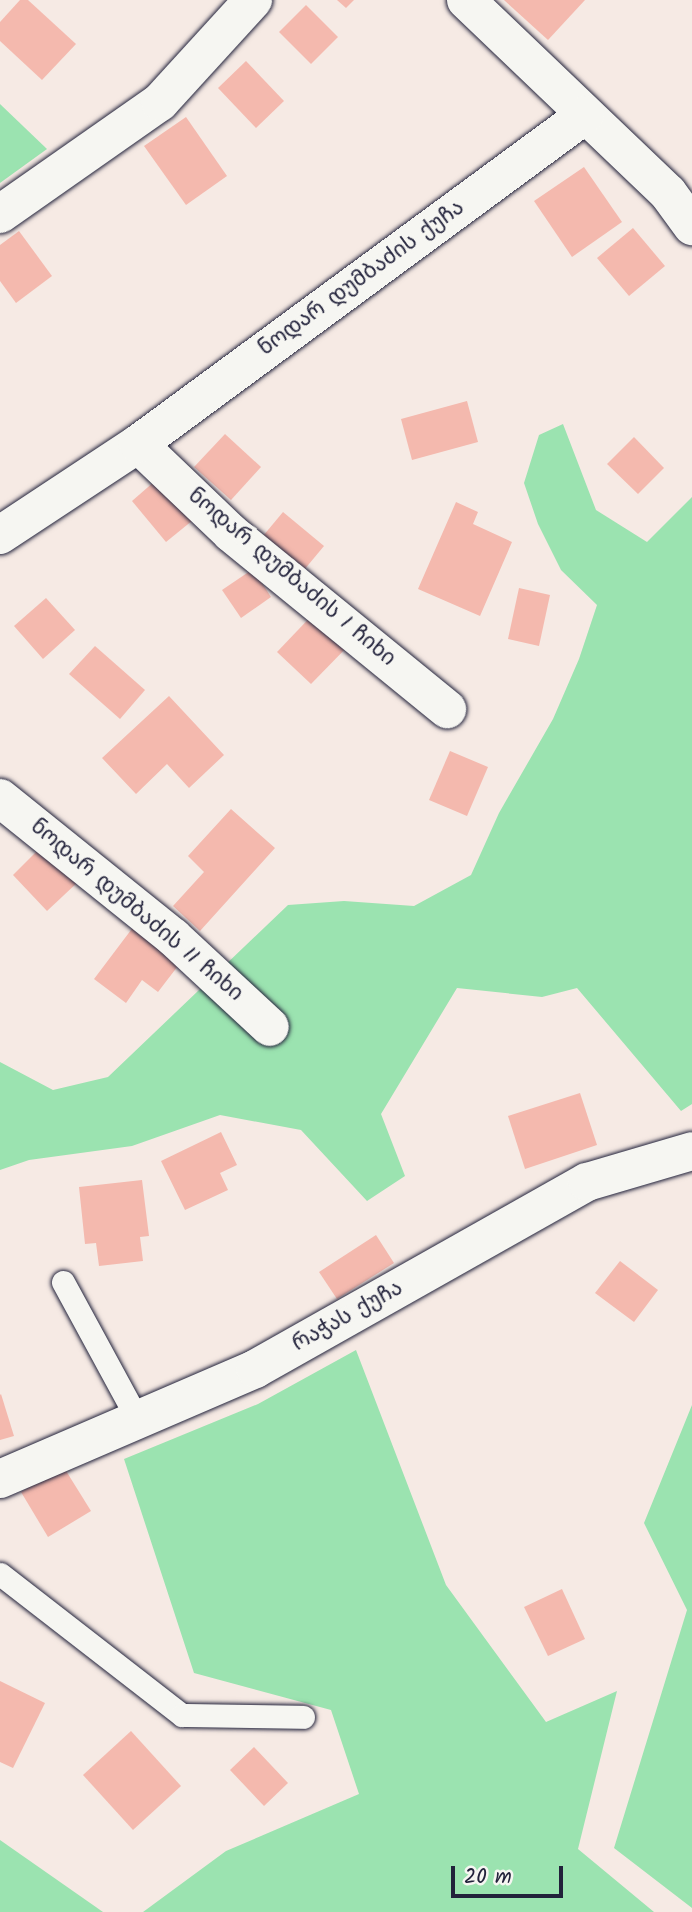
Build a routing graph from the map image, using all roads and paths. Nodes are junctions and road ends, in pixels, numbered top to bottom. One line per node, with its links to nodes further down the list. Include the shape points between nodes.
1 (253, 0): 5 (street, via 160,102)
2 (466, 0): 3 (street)
3 (585, 115): 4 (street); 7 (street, ნოდარ დუმბაძის ქუჩა)
4 (680, 189): 6 (street)
5 (0, 214)
6 (692, 226)
7 (138, 443): 8 (street, ნოდარ დუმბაძის ქუჩა); 9 (street, ნოდარ დუმბაძის I ჩიხი, via 231,533)
8 (0, 535)
9 (447, 709)
10 (0, 798): 11 (street, ნოდარ დუმბაძის II ჩიხი, via 173,937)
11 (270, 1027)
12 (692, 1151): 14 (street, რაჭას ქუჩა, via 587,1182 256,1369)
13 (63, 1282): 14 (lane)
14 (138, 1420): 15 (street, რაჭას ქუჩა)
15 (0, 1479)
16 (0, 1574): 17 (lane, via 182,1715)
17 (303, 1717)

